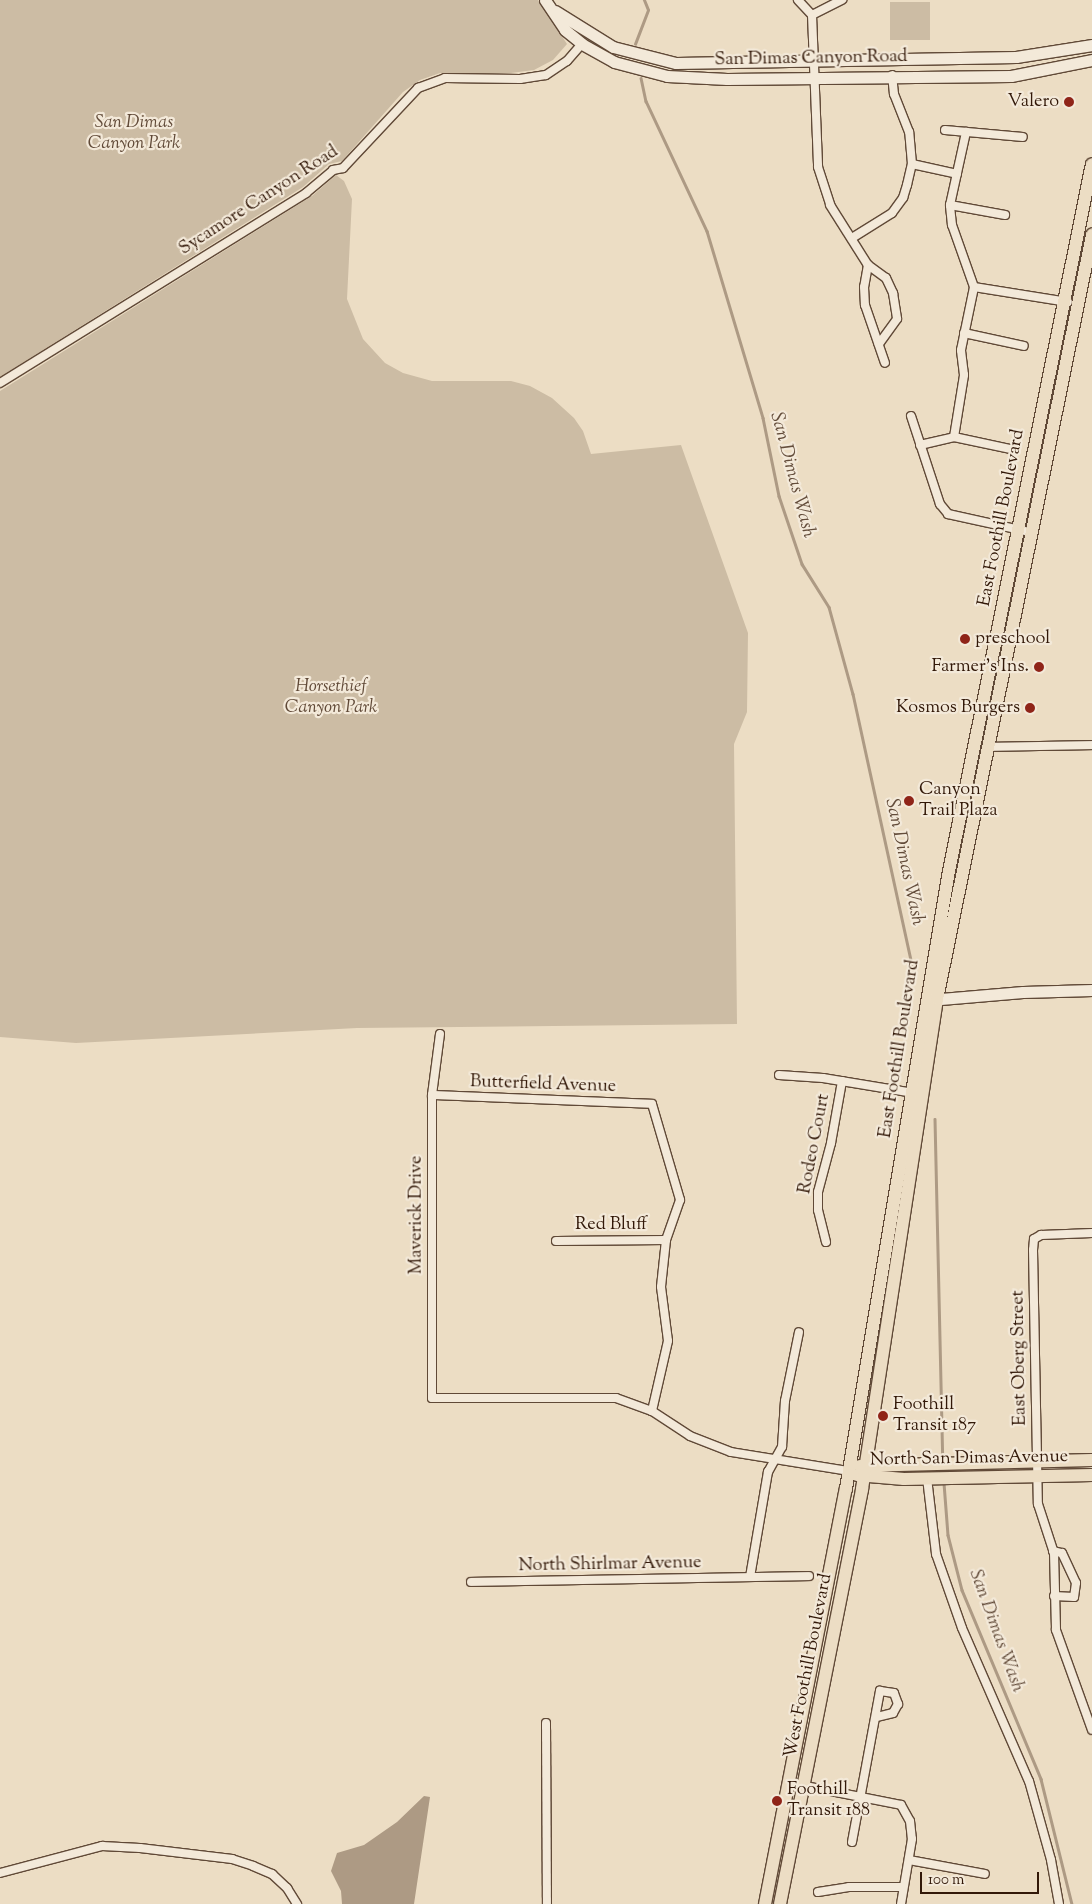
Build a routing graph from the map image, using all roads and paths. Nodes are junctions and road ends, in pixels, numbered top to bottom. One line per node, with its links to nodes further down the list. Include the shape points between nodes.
1 (798, 0): 4 (street)
2 (842, 0): 4 (street)
3 (548, 4): 5 (street, San Dimas Canyon Road)
4 (812, 15): 8 (street)
5 (587, 40): 8 (street, San Dimas Canyon Road, via 676,64); 10 (street, San Dimas Canyon Road, via 614,62 667,76 727,79); 29 (street, Sycamore Canyon Road, via 546,75 520,79 445,78 418,88 343,168 333,170 306,192)
6 (1092, 45): 8 (street, San Dimas Canyon Road, via 1016,57)
7 (1092, 60): 9 (street, San Dimas Canyon Road, via 1011,76)
8 (814, 63): 10 (street)
9 (892, 75): 10 (street, San Dimas Canyon Road); 14 (street, via 894,94 909,132)
10 (814, 76): 20 (street, via 818,168 830,205)
11 (945, 130): 12 (street)
12 (966, 132): 13 (street); 16 (street)
13 (1023, 137)
14 (912, 164): 16 (street); 20 (street, via 903,198 892,213)
15 (1092, 164): 23 (main road, East Foothill Boulevard)
16 (956, 174): 17 (street)
17 (950, 205): 18 (street); 22 (street, via 952,225)
18 (1005, 215)
19 (1092, 235): 24 (main road, East Foothill Boulevard)
20 (852, 238): 21 (street)
21 (868, 265): 26 (street, via 865,305); 26 (street, via 886,278 893,293 897,319)
22 (974, 287): 23 (street); 25 (street)
23 (1062, 301): 24 (street); 34 (main road, East Foothill Boulevard)
24 (1078, 303): 34 (main road, East Foothill Boulevard)
25 (964, 333): 27 (street); 31 (street, via 964,375)
26 (878, 344): 28 (street)
27 (1024, 346)
28 (885, 362)
29 (0, 383)
30 (911, 416): 32 (street)
31 (954, 437): 32 (street); 33 (street)
32 (920, 445): 34 (street, via 940,504 948,514)
33 (1010, 449)
34 (1024, 531): 36 (main road, East Foothill Boulevard); 37 (main road, East Foothill Boulevard)
35 (1092, 745): 37 (street)
36 (975, 747): 37 (street); 39 (main road, East Foothill Boulevard)
37 (988, 747): 39 (main road, East Foothill Boulevard)
38 (1092, 990): 39 (street)
39 (931, 1000): 43 (main road, East Foothill Boulevard)
40 (440, 1034): 44 (street, Maverick Drive)
41 (779, 1075): 42 (street)
42 (842, 1081): 43 (street); 48 (street, Rodeo Court, via 818,1192 818,1210)
43 (916, 1094): 55 (main road, East Foothill Boulevard); 56 (main road, East Foothill Boulevard)
44 (432, 1095): 46 (street, Butterfield Avenue, via 652,1104 680,1200); 50 (street, Maverick Drive)
45 (1092, 1233): 54 (street, East Oberg Street, via 1041,1234 1034,1239)
46 (666, 1240): 47 (street, Red Bluff); 51 (street, via 660,1287 668,1341)
47 (556, 1241)
48 (826, 1242)
49 (800, 1332): 52 (street, via 785,1401 782,1447)
50 (432, 1398): 51 (street, North San Dimas Avenue, via 616,1398)
51 (652, 1411): 52 (street, North San Dimas Avenue, via 690,1436 731,1452)
52 (776, 1460): 56 (street, North San Dimas Avenue); 63 (street, via 768,1472)
53 (1092, 1460): 54 (main road, North San Dimas Avenue)
54 (1036, 1461): 55 (main road, North San Dimas Avenue); 58 (street, East Oberg Street)
55 (866, 1464): 56 (main road, North San Dimas Avenue); 59 (main road, West Foothill Boulevard)
56 (848, 1471): 59 (main road, North San Dimas Avenue); 69 (main road, West Foothill Boulevard)
57 (1092, 1475): 58 (main road, North San Dimas Avenue)
58 (1037, 1476): 60 (main road, North San Dimas Avenue); 61 (street, East Oberg Street, via 1038,1504)
59 (864, 1478): 60 (main road, North San Dimas Avenue); 70 (main road, West Foothill Boulevard)
60 (937, 1478): 83 (street, via 936,1554 962,1628 1029,1781 1051,1860)
61 (1053, 1551): 65 (street); 65 (street, via 1062,1552 1076,1583 1074,1597)
62 (809, 1576): 63 (street, North Shirlmar Avenue)
63 (750, 1577): 64 (street, North Shirlmar Avenue)
64 (471, 1582)
65 (1054, 1596): 68 (street, via 1056,1630)
66 (877, 1717): 71 (street)
67 (546, 1723): 79 (street)
68 (1092, 1730)
69 (790, 1783): 70 (street); 80 (main road, West Foothill Boulevard)
70 (803, 1786): 71 (street); 81 (main road, West Foothill Boulevard)
71 (861, 1797): 72 (street); 73 (street, via 901,1805 910,1821)
72 (852, 1842)
73 (909, 1860): 75 (street); 76 (street)
74 (0, 1873): 78 (street, via 102,1846 140,1848 232,1860 253,1866 272,1874 288,1888)
75 (985, 1874)
76 (902, 1887): 77 (street, via 849,1887); 82 (street)
77 (818, 1892)
78 (297, 1904)
79 (547, 1904)
80 (765, 1904)
81 (780, 1904)
82 (901, 1904)
83 (1059, 1904)

